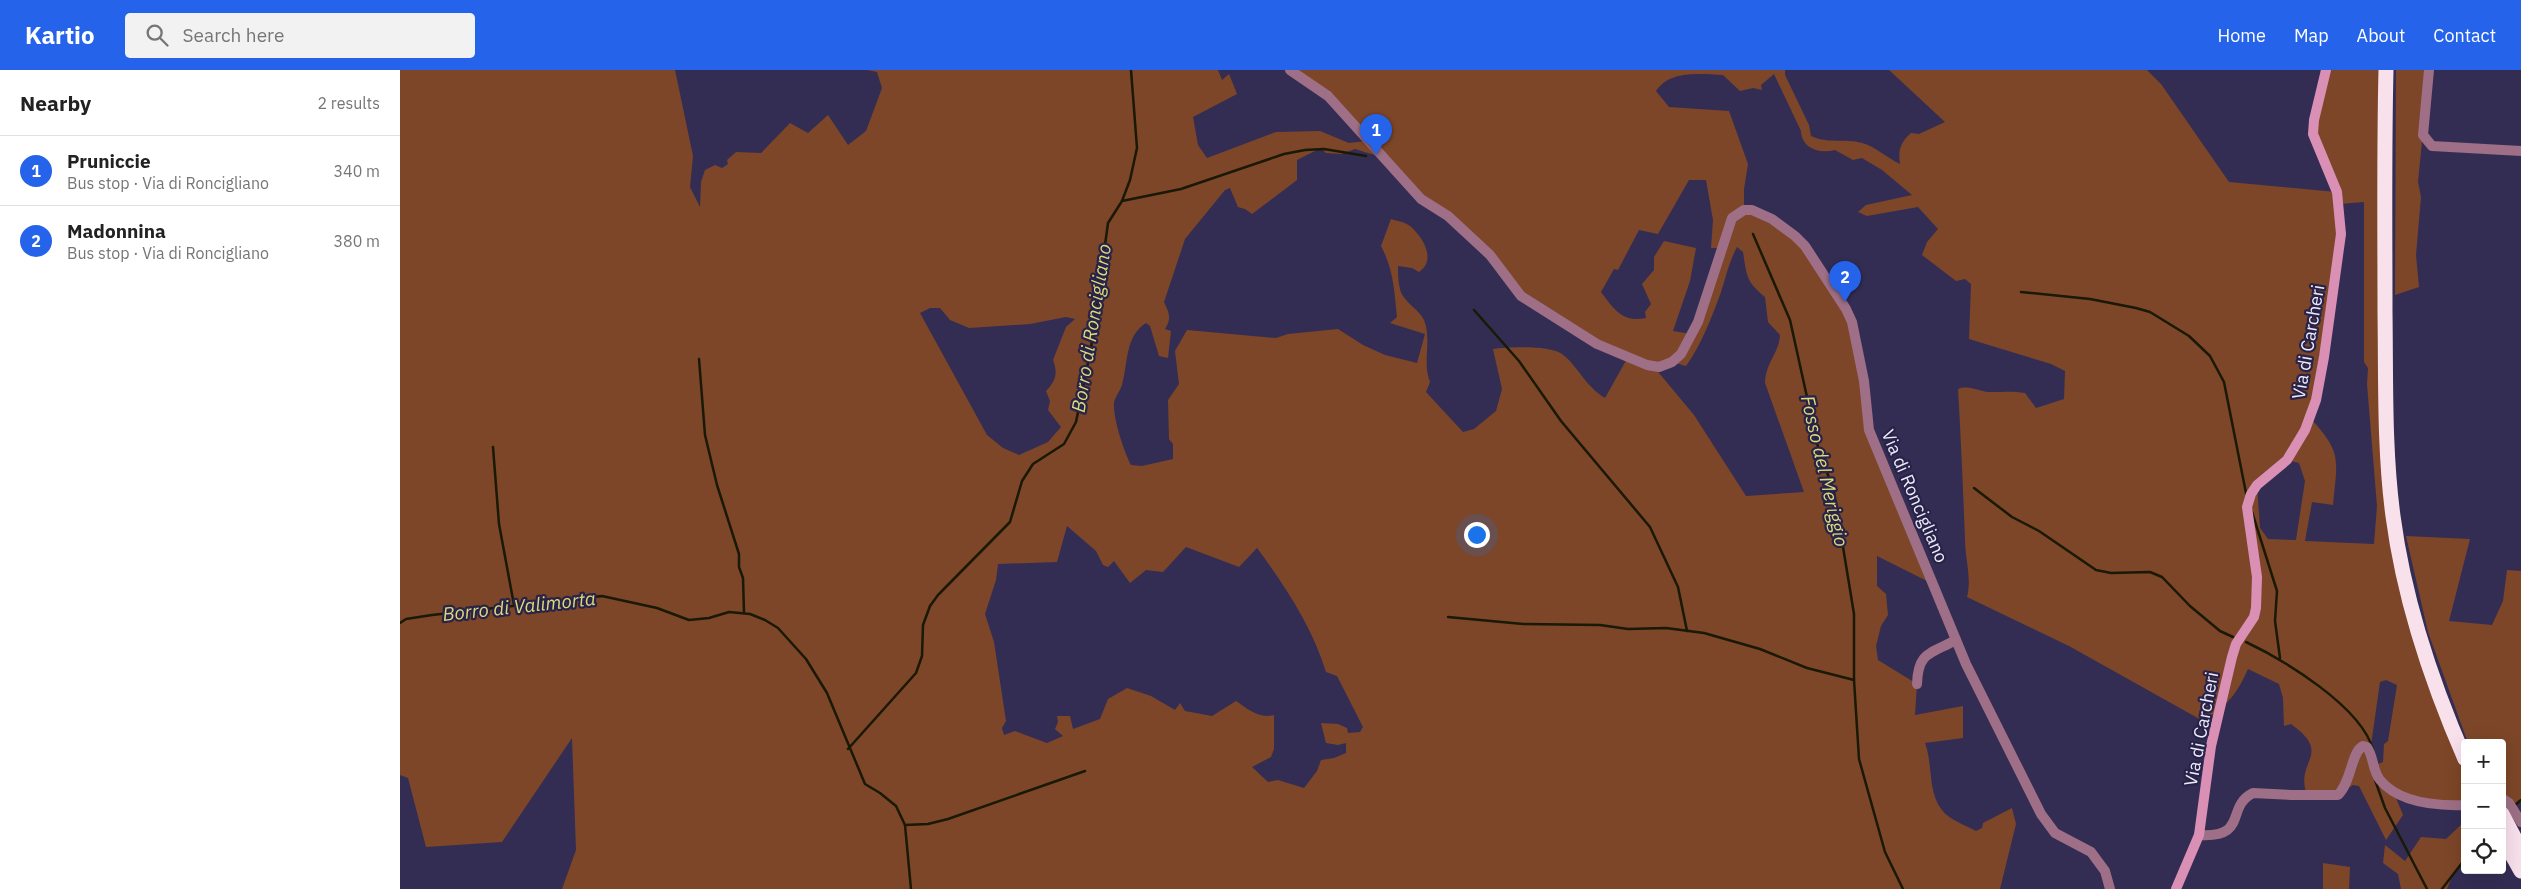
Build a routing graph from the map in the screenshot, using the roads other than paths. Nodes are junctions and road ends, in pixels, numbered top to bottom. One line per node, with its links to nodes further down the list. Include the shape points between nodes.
1 (1290, 70): 7 (street, Via di Roncigliano, via 1328,96 1421,199 1448,216 1490,255 1521,296 1597,344 1648,365 1659,367 1672,362 1680,354 1698,322 1732,218 1744,210 1752,210 1772,219 1795,236 1805,246 1852,322 1864,381 1869,430)
2 (2326, 70): 14 (street, Via di Carcheri, via 2313,134 2337,192 2341,234 2324,357 2316,400 2305,430 2287,460 2250,494 2247,507 2257,577 2256,608 2254,617 2236,644 2216,722)
3 (2386, 70): 10 (highway, via 2386,442 2393,516 2405,585 2420,640)
4 (2396, 70): 9 (highway, via 2396,426 2401,500 2413,572 2428,632)
5 (2429, 70): 6 (street, via 2423,135 2427,142 2432,146)
6 (2521, 151)
7 (1956, 640): 8 (street, via 1925,656 1918,665); 18 (street, Via di Roncigliano, via 2041,814 2055,833 2091,852 2106,871)
8 (1917, 684)
9 (2467, 739)
10 (2461, 749)
11 (2461, 805): 14 (street, via 2426,802 2393,792 2380,780 2370,752 2363,746 2356,751 2350,776 2338,794 2291,796 2253,793 2244,800 2236,820 2226,832 2213,836)
12 (2508, 807): 13 (street); 16 (highway)
13 (2521, 822)
14 (2199, 835): 19 (street, Via di Carcheri)
15 (2506, 844): 17 (highway)
16 (2521, 850)
17 (2521, 871)
18 (2110, 889)
19 (2176, 889)

